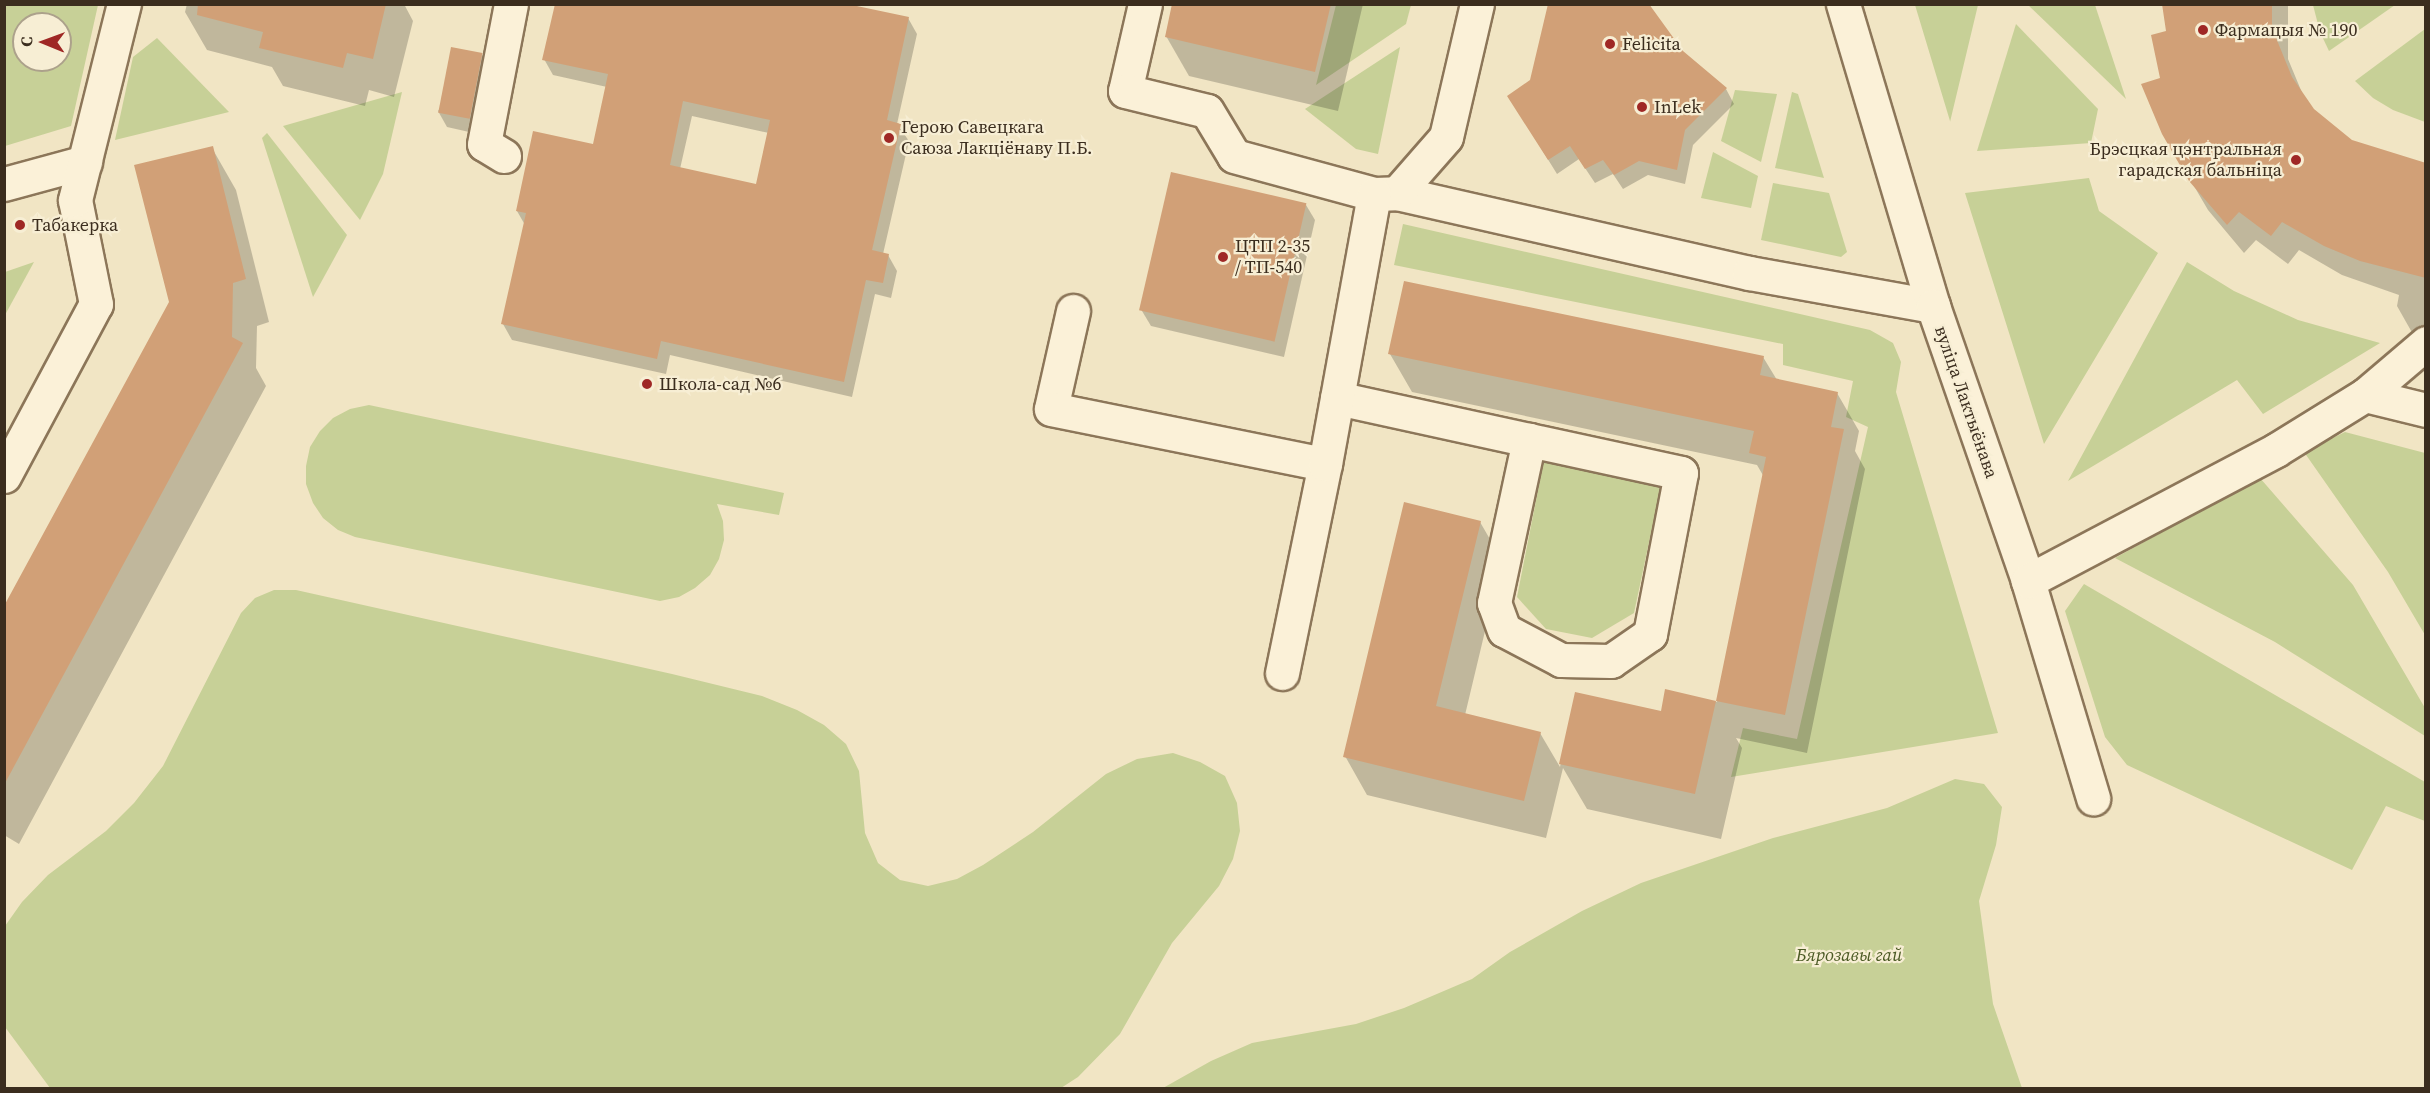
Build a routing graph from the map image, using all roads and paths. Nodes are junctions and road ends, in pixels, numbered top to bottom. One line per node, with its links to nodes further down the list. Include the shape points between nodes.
1 (124, 4): 7 (street)
2 (511, 4): 6 (street, via 483,144)
3 (1145, 4): 9 (street, via 1125,91 1207,111 1234,156)
4 (1478, 4): 9 (street, via 1446,138)
5 (1843, 4): 10 (street, вуліца Лактыёнава)
6 (504, 156)
7 (85, 162): 8 (street); 18 (street, via 75,200 96,304)
8 (4, 184)
9 (1385, 194): 10 (street, via 1749,273); 14 (street)
10 (1933, 306): 19 (street, вуліца Лактыёнава)
11 (1073, 311): 17 (street, via 1051,409)
12 (2426, 343): 13 (street)
13 (2364, 395): 15 (street); 19 (street, via 2276,450)
14 (1337, 398): 16 (street); 17 (street)
15 (2426, 410)
16 (1529, 440): 16 (street, via 1681,473 1650,634 1611,661 1561,660 1504,630 1494,603)
17 (1324, 464): 20 (street)
18 (4, 476)
19 (2028, 580): 21 (street, вуліца Лактыёнава)
20 (1282, 672)
21 (2093, 798)

